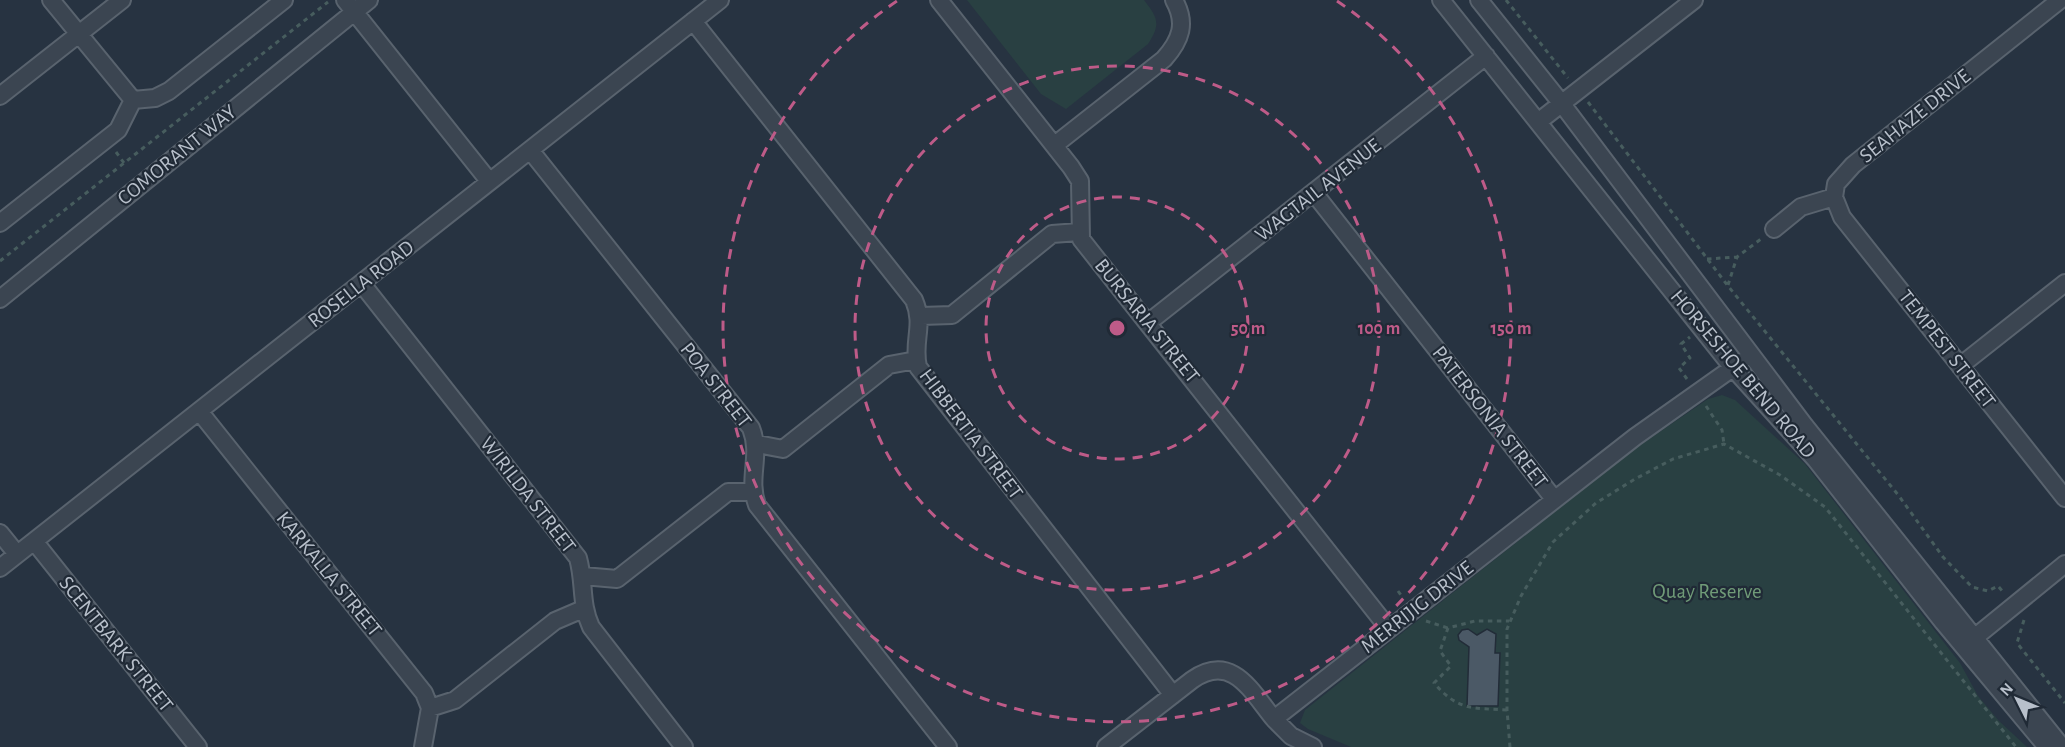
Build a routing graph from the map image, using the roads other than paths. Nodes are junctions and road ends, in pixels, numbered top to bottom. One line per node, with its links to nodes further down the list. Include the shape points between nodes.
1 (51, 0): 14 (street)
2 (122, 0): 14 (street)
3 (284, 0): 17 (street, via 169,91 155,98)
4 (369, 0): 12 (street, COMORANT WAY)
5 (720, 0): 13 (street, ROSELLA ROAD)
6 (939, 0): 20 (street)
7 (1174, 0): 20 (street, via 1181,13 1182,29 1176,45 1164,59)
8 (1441, 0): 15 (street, HORSESHOE BEND ROAD)
9 (1479, 0): 18 (street, HORSESHOE BEND ROAD)
10 (1694, 0): 18 (street)
11 (2060, 0): 24 (street, SEAHAZE DRIVE, via 1853,165 1836,184)
12 (349, 6): 22 (street); 30 (street, COMORANT WAY)
13 (693, 21): 21 (street, ROSELLA ROAD); 31 (street, via 914,300)
14 (79, 35): 16 (street); 17 (street)
15 (1486, 56): 19 (street, HORSESHOE BEND ROAD); 23 (street, WAGTAIL AVENUE)
16 (0, 96)
17 (133, 100): 25 (street, via 118,130)
18 (1562, 104): 19 (street); 33 (street, HORSESHOE BEND ROAD)
19 (1538, 122): 36 (street, HORSESHOE BEND ROAD)
20 (1056, 144): 27 (street, via 1080,181)
21 (530, 150): 22 (street, ROSELLA ROAD); 38 (street, POA STREET, via 751,428)
22 (489, 181): 29 (street, ROSELLA ROAD)
23 (1314, 193): 32 (street, WAGTAIL AVENUE); 41 (street, PATERSONIA STREET)
24 (1834, 197): 26 (street, via 1801,207); 35 (street, TEMPEST STREET, via 1842,217)
25 (0, 223)
26 (1774, 229)
27 (1079, 232): 31 (street, via 1052,234 952,315); 32 (street, BURSARIA STREET)
28 (2065, 283): 35 (street)
29 (362, 284): 37 (street, ROSELLA ROAD); 47 (street, WIRILDA STREET, via 578,558)
30 (0, 299)
31 (921, 316): 34 (street, HIBBERTIA STREET)
32 (1149, 322): 49 (street, BURSARIA STREET)
33 (1751, 355): 36 (street, MERRIJIG DRIVE); 50 (street, HORSESHOE BEND ROAD)
34 (916, 360): 38 (street, via 889,365 783,449); 51 (street, HIBBERTIA STREET)
35 (1960, 366): 40 (street, TEMPEST STREET)
36 (1733, 368): 41 (street, MERRIJIG DRIVE); 50 (street, HORSESHOE BEND ROAD)
37 (199, 411): 43 (street, ROSELLA ROAD); 52 (street, KARKALLA STREET, via 416,682)
38 (757, 444): 39 (street, POA STREET)
39 (753, 492): 47 (street, via 728,492 617,579); 57 (street, via 757,505)
40 (2065, 498)
41 (1554, 499): 49 (street, MERRIJIG DRIVE)
42 (0, 533): 44 (street)
43 (34, 541): 44 (street, ROSELLA ROAD); 55 (street, SCENTBARK STREET)
44 (17, 554): 46 (street, ROSELLA ROAD)
45 (2065, 564): 50 (street)
46 (0, 568)
47 (583, 576): 48 (street, WIRILDA STREET)
48 (583, 609): 52 (street, via 555,621 454,700); 56 (street, WIRILDA STREET, via 591,627)
49 (1389, 629): 53 (street, MERRIJIG DRIVE)
50 (1969, 642): 60 (street, HORSESHOE BEND ROAD); 61 (street, HORSESHOE BEND ROAD)
51 (1173, 694): 53 (street, via 1204,671 1227,670); 58 (street)
52 (430, 708): 54 (street)
53 (1274, 719): 59 (street, via 1291,736)
54 (420, 746)
55 (198, 747)
56 (684, 747)
57 (948, 747)
58 (1106, 747)
59 (1313, 747)
60 (2047, 747)
61 (2062, 747)

